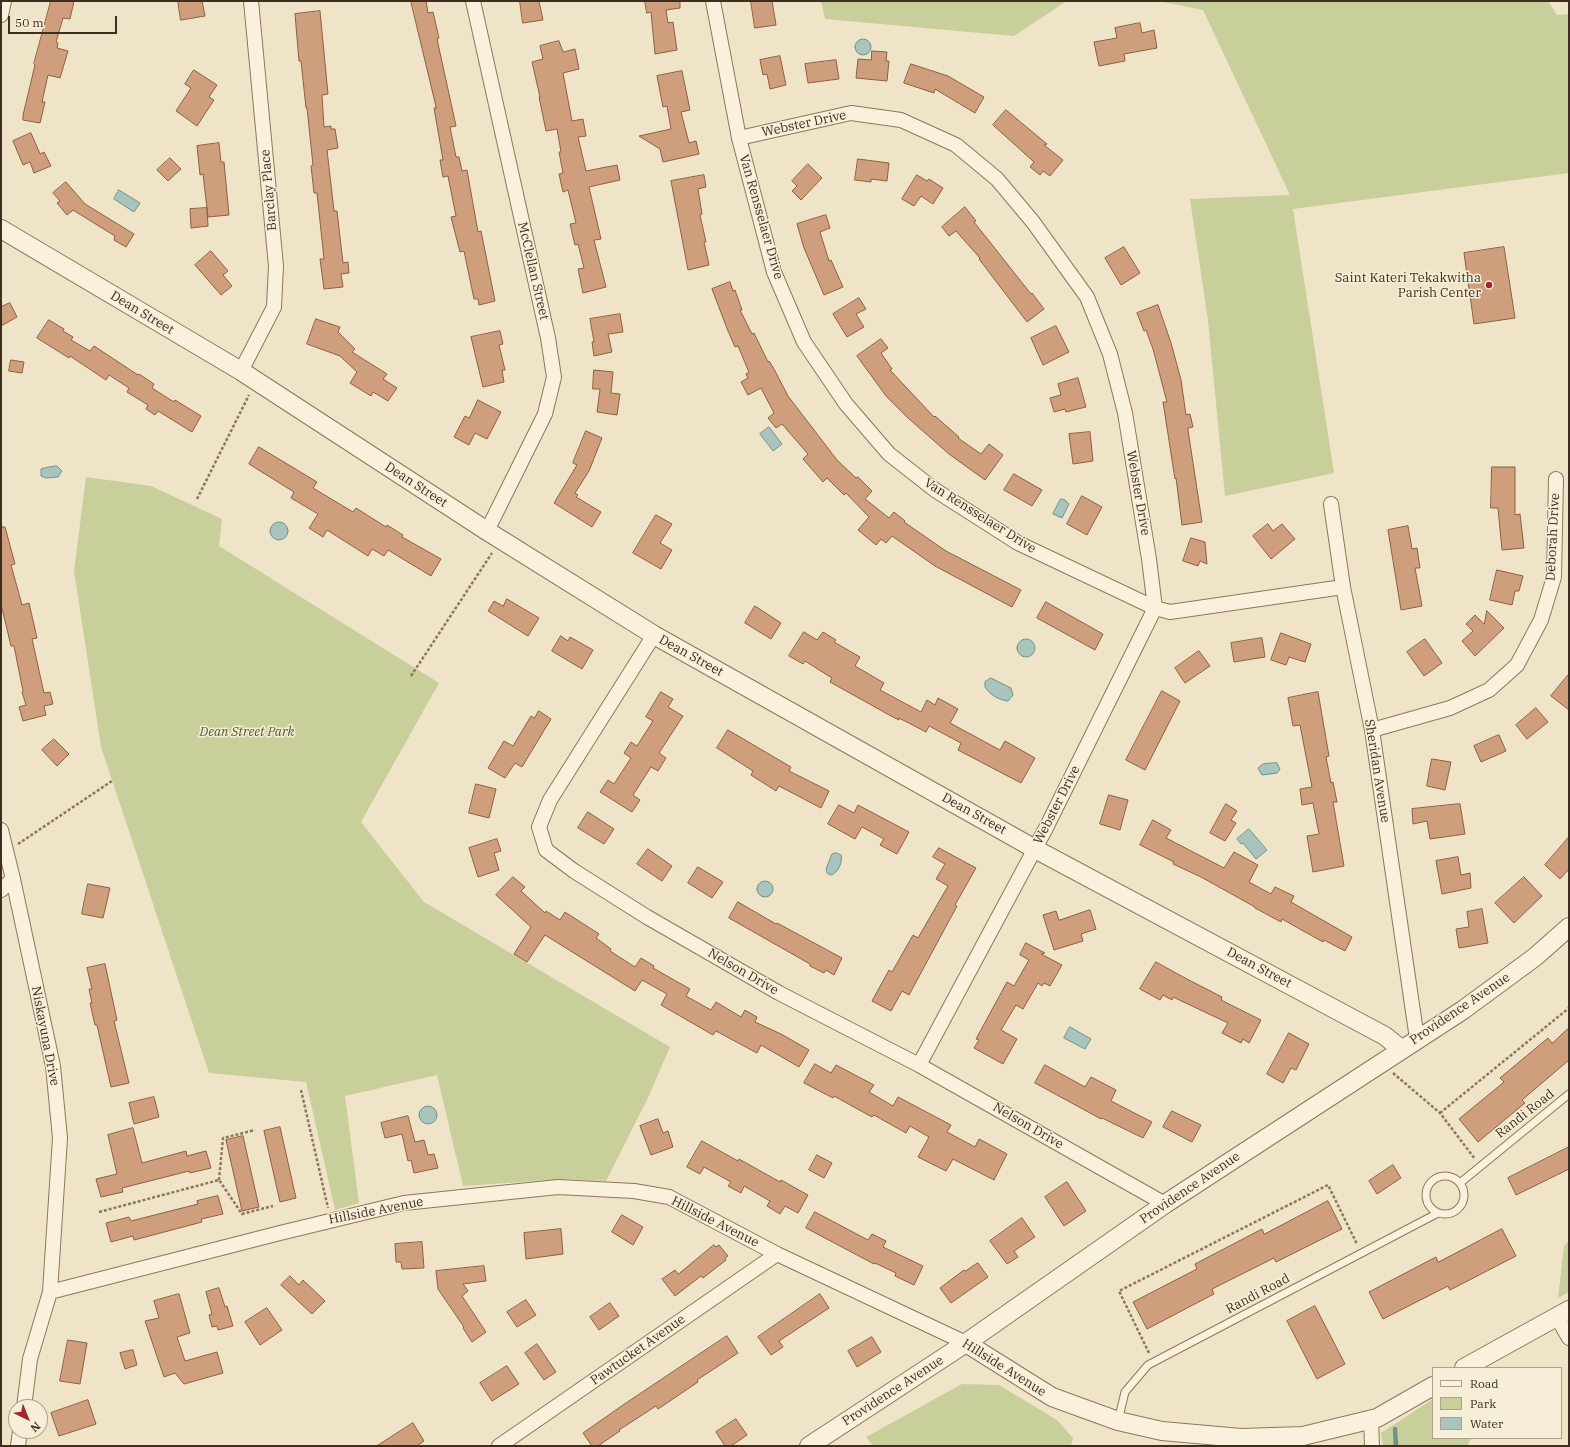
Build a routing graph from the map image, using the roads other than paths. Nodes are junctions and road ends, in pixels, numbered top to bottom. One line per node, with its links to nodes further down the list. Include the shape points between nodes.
1 (4, 1): 5 (street)
2 (252, 1): 8 (street, Barclay Place, via 276,266 274,306)
3 (473, 1): 11 (street, McClellan Street, via 548,338 554,376 545,414)
4 (713, 1): 6 (street, Van Rensselaer Drive)
5 (1, 15)
6 (739, 138): 13 (street, Van Rensselaer Drive, via 774,272 804,342 846,404 889,454 935,490 1018,543); 13 (street, Webster Drive, via 851,113 901,120 956,145 997,179 1033,222 1087,297 1110,354 1125,413 1149,559)
7 (1, 229): 8 (street, Dean Street)
8 (241, 371): 11 (street, Dean Street)
9 (1556, 479): 15 (street, Deborah Drive, via 1554,577 1541,620 1517,665 1489,690 1450,708)
10 (1331, 504): 12 (street, Sheridan Avenue)
11 (494, 535): 14 (street, Dean Street)
12 (1343, 587): 13 (street, Van Rensselaer Drive, via 1170,612); 15 (street, Sheridan Avenue)
13 (1154, 608): 17 (street, Webster Drive)
14 (654, 634): 17 (street, Dean Street); 23 (street, Nelson Drive, via 550,800 539,827 546,850 646,917 779,993)
15 (1372, 730): 21 (street, Sheridan Avenue)
16 (1, 830): 18 (street, Niskayuna Drive)
17 (1035, 849): 22 (street, Dean Street, via 1385,1036); 23 (street, Webster Drive)
18 (13, 879): 19 (street); 29 (street, Niskayuna Drive, via 53,1066 60,1138)
19 (1, 890)
20 (1569, 927): 21 (street, Providence Avenue, via 1535,957)
21 (1417, 1039): 22 (street, Providence Avenue)
22 (1401, 1049): 26 (street, Providence Avenue)
23 (919, 1065): 26 (street, Nelson Drive)
24 (1569, 1094): 25 (lane, Randi Road)
25 (1460, 1182): 27 (lane, Randi Road, via 1465,1194 1460,1208 1446,1215); 27 (lane, via 1453,1177 1440,1176 1431,1181 1426,1190 1426,1201 1431,1209)
26 (1165, 1204): 32 (street, Providence Avenue)
27 (1438, 1213): 37 (lane, Randi Road, via 1148,1365 1126,1392)
28 (778, 1254): 29 (street, Hillside Avenue, via 669,1197 634,1191 558,1187 404,1203); 32 (street, Hillside Avenue); 38 (street, Pawtucket Avenue)
29 (50, 1292): 35 (street, via 30,1360)
30 (1563, 1313): 31 (street); 33 (street)
31 (1569, 1338)
32 (966, 1343): 37 (street, Hillside Avenue, via 1052,1397); 39 (street, Providence Avenue)
33 (1466, 1367)
34 (1432, 1387): 36 (street, Hillside Avenue)
35 (25, 1399)
36 (1371, 1420): 37 (street, Hillside Avenue, via 1304,1436 1241,1438 1162,1431); 40 (street)
37 (1118, 1421)
38 (499, 1446)
39 (809, 1446)
40 (1372, 1446)

